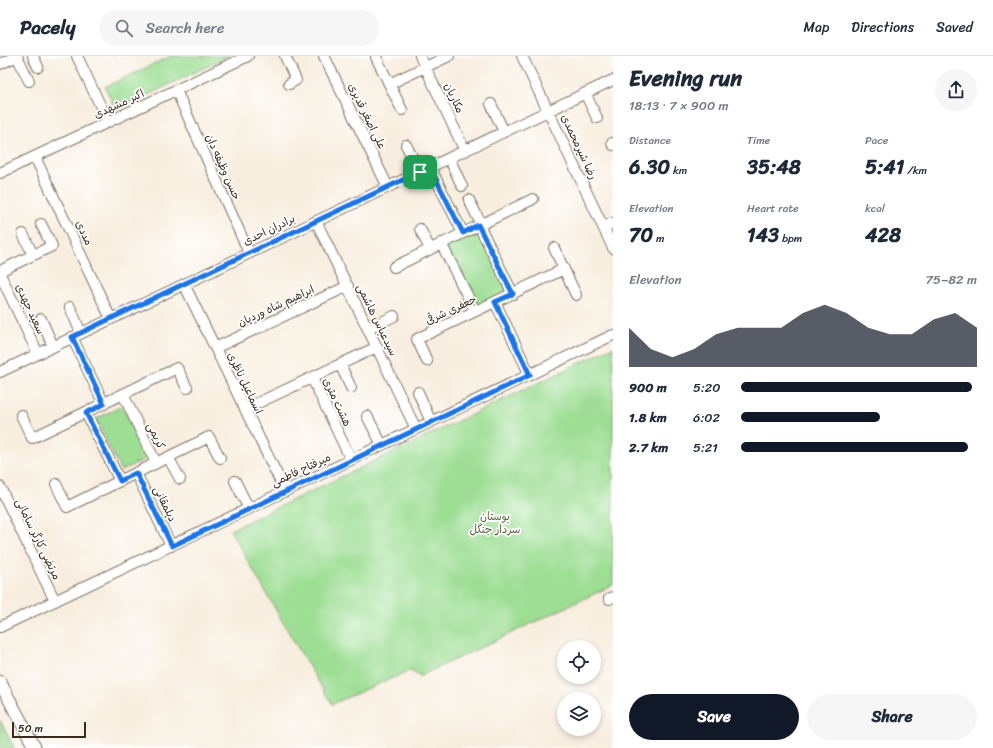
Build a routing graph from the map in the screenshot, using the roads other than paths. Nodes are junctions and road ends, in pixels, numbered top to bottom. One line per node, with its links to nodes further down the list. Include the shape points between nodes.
1 (17, 56): 11 (street); 16 (street)
2 (33, 56): 12 (street)
3 (77, 56): 24 (street)
4 (285, 56): 14 (street)
5 (324, 56): 34 (street, علی اصغر قدیری)
6 (376, 56): 17 (street)
7 (420, 56): 13 (street, مکاریان)
8 (449, 56): 13 (street)
9 (522, 56): 22 (street, رضا شیرمحمدی)
10 (242, 57): 18 (street, اکبر مشهدی)
11 (0, 64)
12 (38, 67)
13 (426, 67): 17 (street); 27 (street, مکاریان)
14 (296, 80)
15 (613, 80): 19 (street, برادران احدی)
16 (29, 81)
17 (389, 84): 21 (street)
18 (176, 90): 24 (street, اکبر مشهدی); 49 (street, حسن وظیفه دان)
19 (585, 93): 22 (street, برادران احدی); 23 (street)
20 (491, 104): 25 (street)
21 (402, 110)
22 (548, 111): 25 (street, برادران احدی); 41 (street, رضا شیرمحمدی)
23 (597, 118)
24 (108, 122): 28 (street, اکبر مشهدی)
25 (504, 132): 27 (street, برادران احدی)
26 (406, 145): 31 (street)
27 (465, 151): 29 (street, برادران احدی)
28 (35, 157): 32 (street, اکبر مشهدی); 64 (street, مددی)
29 (449, 158): 30 (street, برادران احدی); 33 (street)
30 (430, 167): 31 (street, برادران احدی); 43 (street)
31 (420, 172): 34 (street, برادران احدی)
32 (0, 173)
33 (462, 186)
34 (388, 187): 37 (street, برادران احدی)
35 (533, 199): 40 (street)
36 (469, 200): 40 (street)
37 (316, 221): 49 (street, برادران احدی); 56 (street, سیدعباس هاشمی)
38 (613, 223): 41 (street)
39 (41, 224): 50 (street, via 52,246)
40 (480, 225): 43 (street); 57 (street)
41 (603, 227): 47 (street, رضا شیرمحمدی)
42 (420, 229): 48 (street)
43 (463, 233): 45 (street)
44 (23, 234): 50 (street)
45 (441, 243): 48 (street); 61 (street)
46 (554, 248): 52 (street)
47 (613, 248)
48 (430, 249): 51 (street)
49 (249, 253): 55 (street, برادران احدی)
50 (33, 255): 53 (street)
51 (394, 267)
52 (564, 270): 57 (street, جعفری شرقی); 58 (street)
53 (0, 271)
54 (0, 274): 71 (street, سعید جهدی)
55 (184, 284): 64 (street, برادران احدی); 70 (street, اسماعیل ناظری)
56 (348, 286): 65 (street, سیدعباس هاشمی); 70 (street, ابراهیم شاه وردیان)
57 (513, 294): 59 (street, جعفری شرقی)
58 (576, 295)
59 (495, 302): 61 (street, جعفری شرقی); 75 (street)
60 (70, 307): 66 (street)
61 (475, 312): 72 (street, جعفری شرقی, via 417,339)
62 (394, 316): 65 (street)
63 (41, 319): 68 (street)
64 (111, 319): 66 (street, برادران احدی)
65 (368, 329): 69 (street, سیدعباس هاشمی)
66 (77, 335): 68 (street, برادران احدی); 81 (street)
67 (613, 335): 75 (street, میرفتاح فاطمی)
68 (53, 346): 71 (street, برادران احدی)
69 (377, 347): 73 (street); 87 (street, سیدعباس هاشمی)
70 (215, 348): 82 (street, اسماعیل ناظری)
71 (38, 354): 74 (street, برادران احدی)
72 (427, 361)
73 (340, 364): 76 (street); 78 (street)
74 (0, 372)
75 (530, 375): 86 (street, میرفتاح فاطمی)
76 (312, 378): 82 (street, هشت متری); 91 (street, هشت متری)
77 (187, 388): 80 (street, via 177,368)
78 (351, 388)
79 (418, 392): 86 (street)
80 (123, 394): 81 (street); 92 (street, کریمی)
81 (104, 404): 83 (street)
82 (245, 409): 99 (street, اسماعیل ناظری)
83 (86, 413): 84 (street, via 32,438); 95 (street)
84 (21, 415)
85 (367, 416): 88 (street)
86 (431, 422): 87 (street, میرفتاح فاطمی)
87 (416, 429): 88 (street, میرفتاح فاطمی)
88 (382, 445): 91 (street, میرفتاح فاطمی)
89 (168, 457): 90 (street, via 209,437); 92 (street); 94 (street)
90 (220, 458)
91 (351, 460): 99 (street, میرفتاح فاطمی)
92 (156, 463): 93 (street, کریمی)
93 (136, 473): 95 (street, کریمی); 101 (street, دیلمقانی)
94 (180, 479)
95 (120, 481): 97 (street, کریمی, via 66,507)
96 (235, 481): 100 (street)
97 (56, 484)
98 (0, 487): 102 (street, مرتضی کارگر سامانی)
99 (285, 491): 100 (street, میرفتاح فاطمی)
100 (249, 509): 101 (street, میرفتاح فاطمی)
101 (172, 546): 102 (street, میرفتاح فاطمی)
102 (55, 601): 103 (street, میرفتاح فاطمی)
103 (0, 627)
104 (0, 682): 105 (main road)
105 (35, 748)

